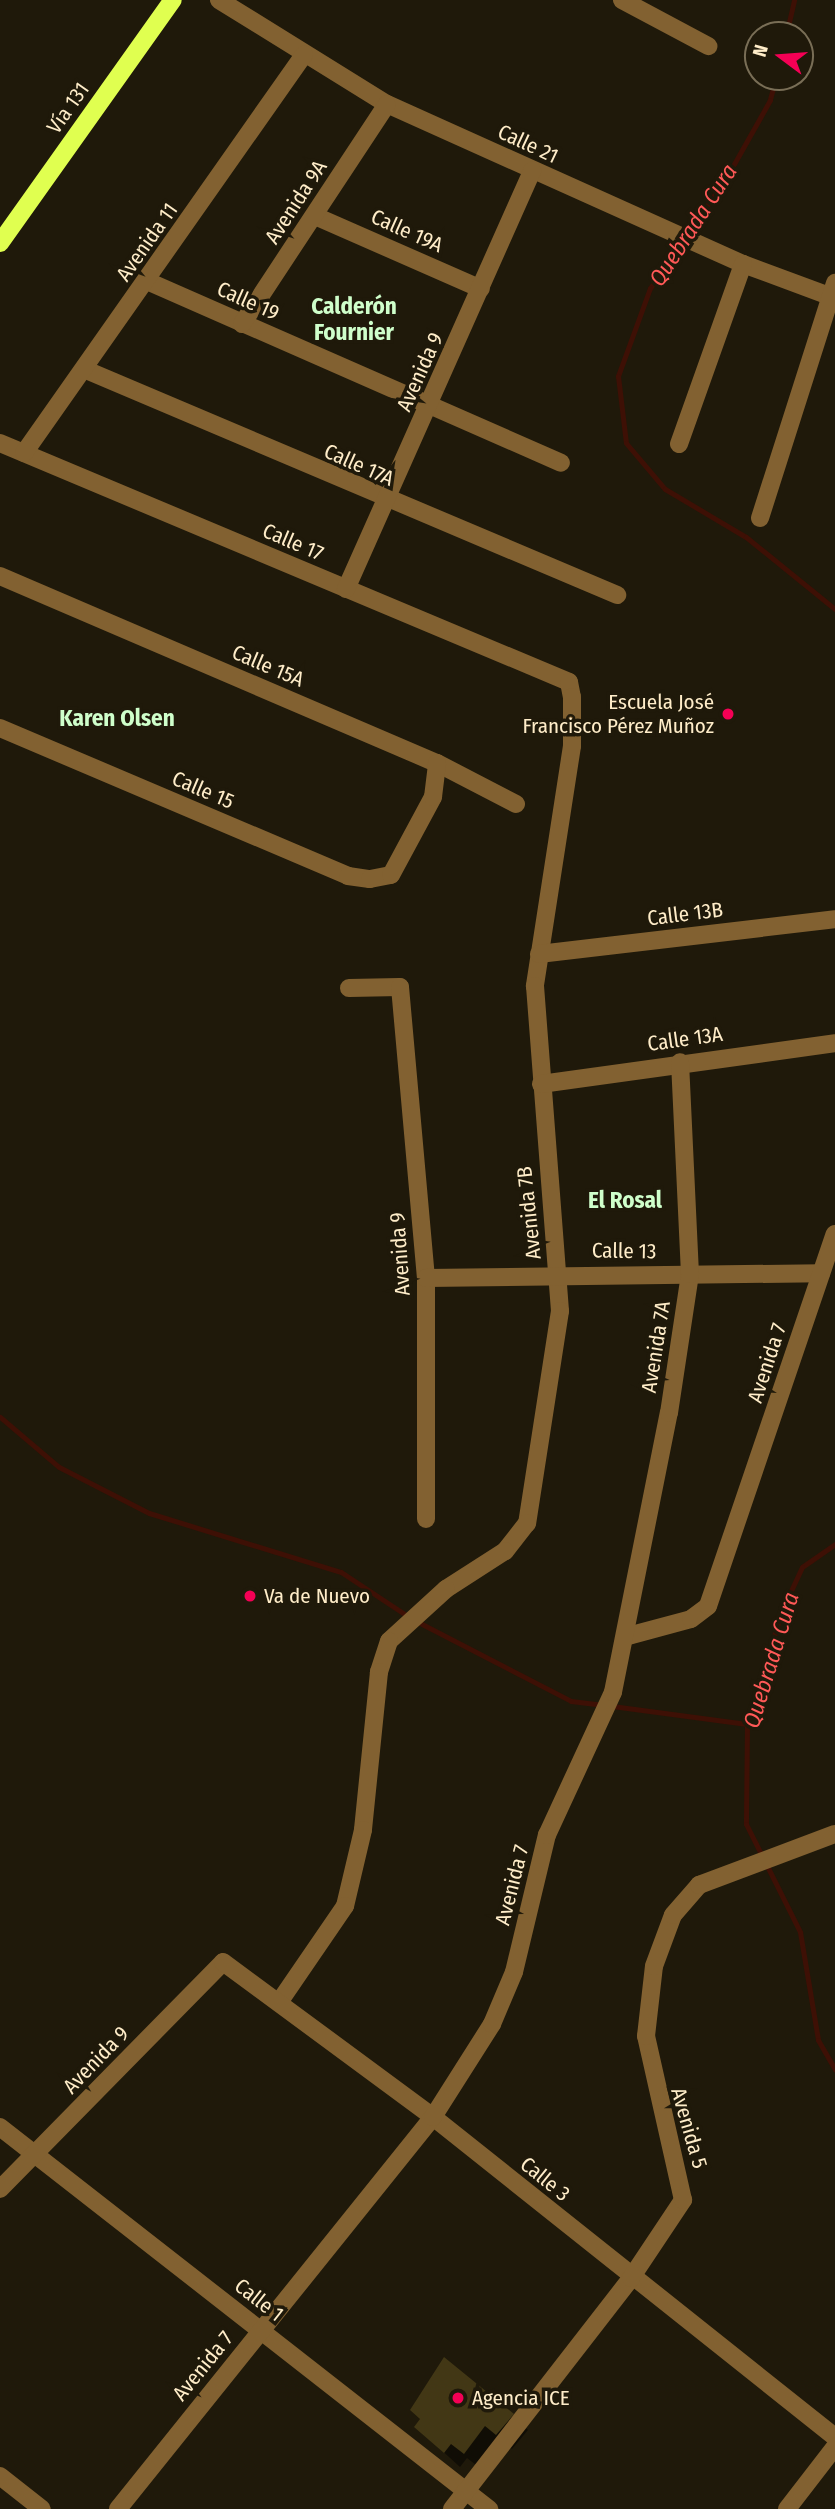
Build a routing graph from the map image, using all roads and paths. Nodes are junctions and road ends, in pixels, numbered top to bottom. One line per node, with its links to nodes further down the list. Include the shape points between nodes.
1 (173, 0): 9 (main road, Vía 131)
2 (219, 0): 5 (street, Calle 21)
3 (622, 0): 4 (street)
4 (708, 46)
5 (304, 54): 6 (street, Calle 21); 11 (street, Avenida 11)
6 (387, 104): 7 (street, Calle 21); 8 (street, Avenida 9A)
7 (532, 171): 10 (street, Calle 21); 12 (street, Avenida 9)
8 (315, 216): 12 (street, Calle 19A); 14 (street, Avenida 9A)
9 (0, 243)
10 (743, 264): 13 (street, Calle 21); 18 (street)
11 (147, 281): 14 (street, Calle 19); 15 (street, Avenida 11)
12 (481, 289): 16 (street, Avenida 9)
13 (833, 293): 22 (street)
14 (242, 324): 16 (street, Calle 19)
15 (86, 370): 19 (street, Avenida 11); 21 (street, Calle 17A)
16 (429, 408): 20 (street, Calle 19); 21 (street, Avenida 9)
17 (0, 443): 19 (street, Calle 17)
18 (679, 444)
19 (24, 453): 24 (street, Calle 17)
20 (561, 463)
21 (387, 502): 24 (street, Avenida 9); 25 (street, Calle 17A)
22 (760, 518)
23 (0, 576): 28 (street, Calle 15A)
24 (346, 589): 26 (street, Calle 17)
25 (617, 595)
26 (569, 682): 31 (street, Avenida 7B, via 572,746)
27 (0, 729): 28 (street, Calle 15, via 348,876 391,875 433,797)
28 (437, 763): 29 (street, Calle 15A)
29 (516, 804)
30 (835, 919): 31 (street, Calle 13B)
31 (539, 954): 35 (street, Avenida 7B)
32 (349, 988): 40 (street, Avenida 9, via 400,987)
33 (835, 1043): 34 (street, Calle 13A)
34 (680, 1062): 35 (street, Calle 13A); 39 (street, Avenida 7A)
35 (541, 1084): 37 (street, Avenida 7B)
36 (835, 1234): 38 (street, Avenida 7)
37 (559, 1273): 39 (street, Calle 13); 40 (street, Calle 13); 45 (street, Avenida 7B, via 560,1311 527,1523 505,1552 398,1627 379,1672 363,1830 345,1906)
38 (821, 1273): 39 (street, Calle 13); 42 (street, Avenida 7, via 708,1606 691,1619)
39 (690, 1275): 42 (street, Avenida 7A)
40 (426, 1278): 41 (street, Avenida 9)
41 (426, 1520)
42 (628, 1636): 46 (street, Avenida 7, via 613,1692 547,1835 514,1972 492,2024)
43 (835, 1833): 50 (street, Avenida 5, via 699,1885 673,1915 654,1966 646,2036 683,2200)
44 (223, 1962): 45 (street, Calle 3); 48 (street, Avenida 9)
45 (280, 2001): 46 (street, Calle 3)
46 (433, 2117): 50 (street, Calle 3); 51 (street, Avenida 7)
47 (0, 2127): 48 (street, Calle 1)
48 (34, 2156): 49 (street, Avenida 9); 51 (street, Calle 1)
49 (0, 2189)
50 (631, 2278): 52 (street, Calle 3); 55 (street, Avenida 5)
51 (261, 2330): 55 (street, Calle 1); 57 (street, Avenida 7)
52 (835, 2437)
53 (835, 2447): 60 (street)
54 (0, 2476): 56 (street)
55 (466, 2491): 58 (street, Avenida 5); 59 (street, Calle 1)
56 (42, 2509)
57 (118, 2509)
58 (452, 2509)
59 (489, 2509)
60 (787, 2509)

